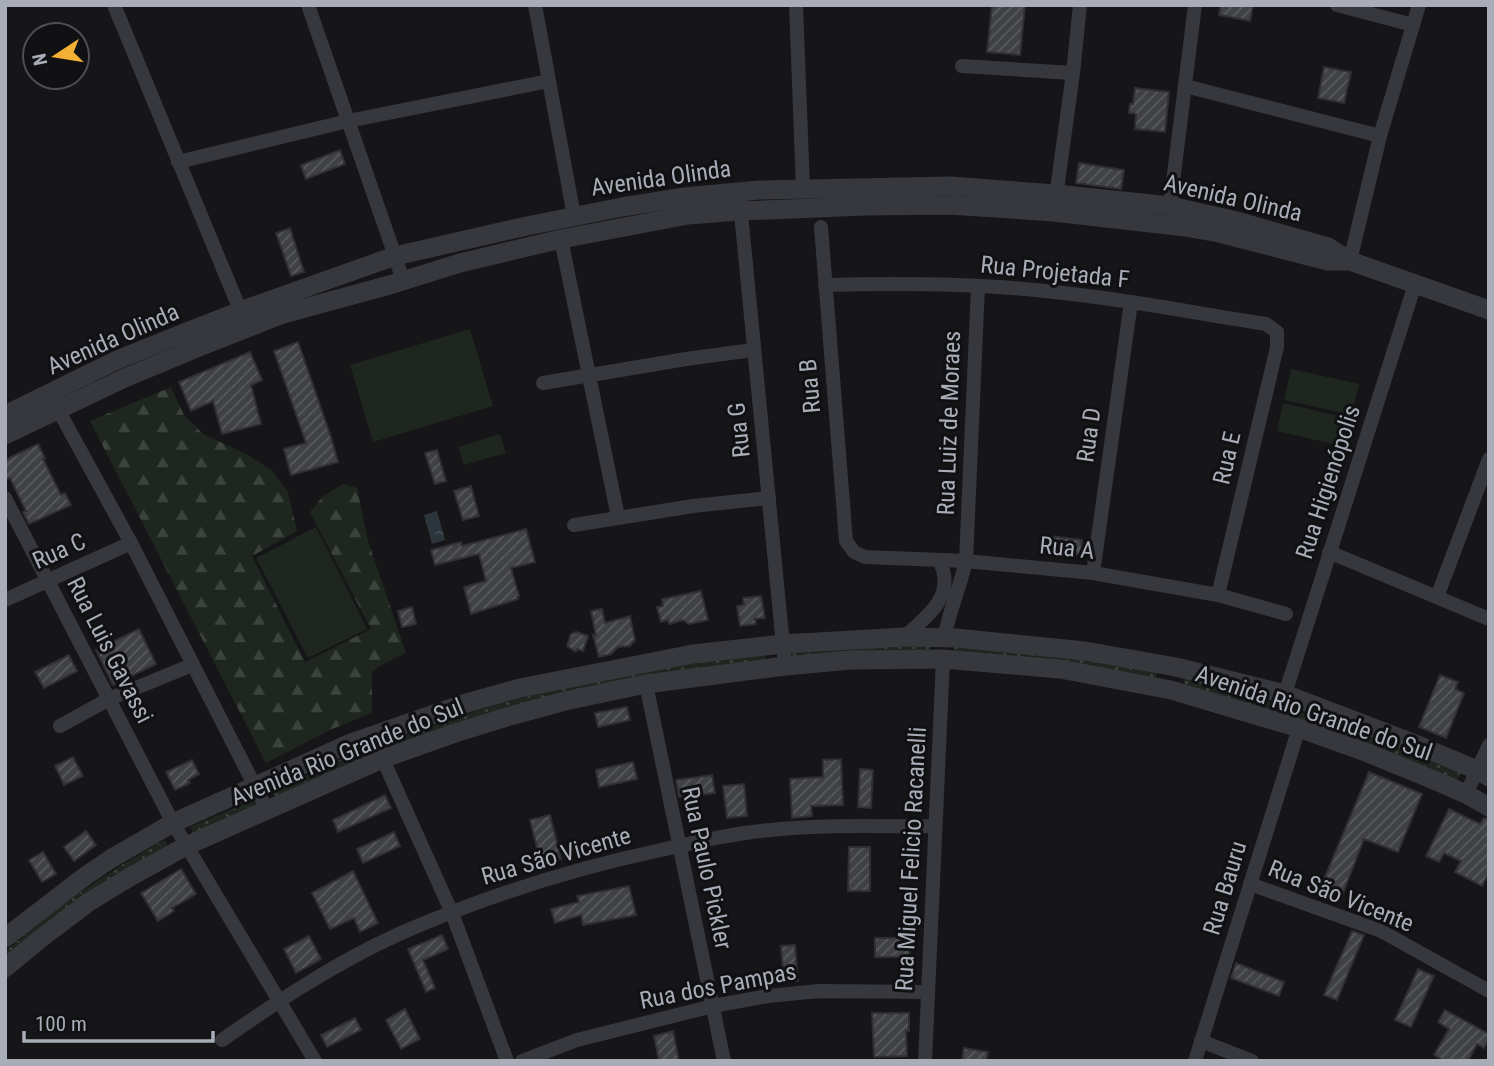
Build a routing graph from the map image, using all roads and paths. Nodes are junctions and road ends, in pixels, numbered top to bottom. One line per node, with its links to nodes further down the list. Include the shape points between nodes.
1 (114, 5): 16 (street)
2 (307, 5): 14 (street)
3 (535, 5): 12 (street)
4 (796, 5): 17 (street)
5 (1080, 5): 11 (street)
6 (1195, 5): 13 (street)
7 (1337, 5): 9 (street)
8 (1419, 5): 9 (street)
9 (1413, 25): 15 (street)
10 (962, 66): 11 (street)
11 (1073, 73): 20 (street)
12 (549, 81): 14 (street); 22 (street)
13 (1185, 86): 15 (street); 21 (street)
14 (348, 121): 16 (street); 26 (street)
15 (1380, 136): 28 (street)
16 (178, 162): 35 (street)
17 (803, 188): 18 (street, Avenida Olinda); 19 (street, Avenida Olinda)
18 (864, 197): 19 (street, Avenida Olinda); 20 (street, Avenida Olinda, via 950,186)
19 (740, 201): 22 (street, Avenida Olinda, via 685,197); 25 (street, Avenida Olinda); 37 (street, Rua G)
20 (1055, 203): 21 (street, Avenida Olinda)
21 (1168, 215): 28 (street, Avenida Olinda, via 1240,222 1328,247)
22 (574, 216): 24 (street, Avenida Olinda)
23 (821, 227): 31 (street, Rua B)
24 (486, 236): 26 (street, Avenida Olinda); 27 (street)
25 (561, 239): 27 (street, Avenida Olinda); 38 (street)
26 (395, 256): 29 (street); 35 (street, Avenida Olinda)
27 (492, 256): 29 (street, Avenida Olinda)
28 (1350, 261): 30 (street, Avenida Olinda)
29 (402, 281): 35 (street, Avenida Olinda, via 283,314)
30 (1415, 284): 34 (street, Avenida Olinda); 50 (street, Rua Higienópolis)
31 (825, 285): 32 (street, Rua Projetada F); 48 (street, Rua B)
32 (978, 286): 33 (street, Rua Projetada F); 52 (street, Rua Luiz de Moraes)
33 (1131, 302): 36 (street, Rua Projetada F, via 1266,324); 53 (street, Rua D)
34 (1489, 309)
35 (244, 319): 40 (street, Avenida Olinda, via 117,360)
36 (1277, 332): 55 (street, Rua E, via 1278,348)
37 (753, 350): 38 (street); 45 (street, Rua G)
38 (589, 375): 39 (street); 46 (street)
39 (543, 383)
40 (54, 402): 41 (street, Avenida Olinda); 42 (street, Avenida Olinda); 49 (street)
41 (5, 415)
42 (5, 435)
43 (1489, 459): 56 (street)
44 (5, 498): 54 (street, Rua Luis Gavassi)
45 (769, 498): 46 (street); 63 (street, Rua G)
46 (618, 517): 47 (street)
47 (574, 525)
48 (846, 541): 51 (street, Rua A, via 865,557)
49 (131, 543): 54 (street, Rua C); 65 (street)
50 (1329, 552): 56 (street); 70 (street, Rua Higienópolis)
51 (939, 560): 52 (street, Rua A); 59 (street, via 945,571 944,585)
52 (967, 561): 53 (street, Rua A); 61 (street, Rua Luiz de Moraes)
53 (1093, 573): 55 (street, Rua A)
54 (48, 580): 57 (street, Rua C); 71 (street, Rua Luis Gavassi)
55 (1218, 595): 58 (street, Rua A)
56 (1437, 597): 60 (street)
57 (5, 600)
58 (1286, 614)
59 (929, 615): 61 (street, via 940,616); 62 (street)
60 (1489, 619)
61 (946, 628): 62 (street, Avenida Rio Grande do Sul); 64 (street); 67 (street, Avenida Rio Grande do Sul)
62 (904, 637): 63 (street, Avenida Rio Grande do Sul)
63 (783, 644): 66 (street); 74 (street, Avenida Rio Grande do Sul, via 694,653 520,688)
64 (943, 659): 66 (street, Avenida Rio Grande do Sul); 69 (street, Avenida Rio Grande do Sul, via 1060,669); 83 (street, Rua Miguel Felicio Racanelli)
65 (192, 665): 71 (street); 78 (street)
66 (785, 666): 68 (street, Avenida Rio Grande do Sul)
67 (1176, 667): 69 (street); 70 (street, Avenida Rio Grande do Sul)
68 (646, 684): 76 (street, Avenida Rio Grande do Sul, via 510,716); 85 (street, Rua Paulo Pickler)
69 (1171, 690): 73 (street, Avenida Rio Grande do Sul)
70 (1285, 694): 77 (street, Avenida Rio Grande do Sul)
71 (109, 699): 72 (street); 82 (street, Rua Luis Gavassi)
72 (60, 726)
73 (1298, 728): 79 (street, Avenida Rio Grande do Sul); 86 (street, Rua Bauru)
74 (372, 735): 76 (street); 78 (street, Avenida Rio Grande do Sul)
75 (1489, 744): 77 (street)
76 (382, 759): 81 (street, Avenida Rio Grande do Sul); 87 (street)
77 (1483, 774): 79 (street)
78 (255, 785): 81 (street); 82 (street, Avenida Rio Grande do Sul)
79 (1465, 793): 80 (street, Avenida Rio Grande do Sul)
80 (1489, 807)
81 (267, 810): 84 (street, Avenida Rio Grande do Sul)
82 (173, 823): 84 (street, Rua Luis Gavassi); 88 (street, Avenida Rio Grande do Sul, via 84,877)
83 (935, 826): 85 (street, Rua São Vicente, via 771,830); 91 (street, Rua Miguel Felicio Racanelli)
84 (186, 846): 89 (street, Avenida Rio Grande do Sul, via 89,902); 92 (street)
85 (679, 846): 87 (street, Rua São Vicente, via 528,884); 93 (street, Rua Paulo Pickler)
86 (1250, 884): 90 (street, Rua São Vicente, via 1381,931); 95 (street, Rua Bauru)
87 (452, 913): 92 (street, Rua São Vicente, via 398,935); 97 (street)
88 (5, 939)
89 (5, 968)
90 (1489, 991)
91 (928, 992): 93 (street, Rua dos Pampas, via 819,991); 100 (street, Rua Miguel Felicio Racanelli)
92 (279, 1001): 94 (street, Rua São Vicente); 96 (street)
93 (713, 1006): 98 (street, Rua dos Pampas, via 577,1040); 99 (street, Rua Paulo Pickler)
94 (222, 1040)
95 (1201, 1041): 101 (street, Rua Bauru); 102 (street)
96 (315, 1061)
97 (507, 1061)
98 (522, 1061)
99 (724, 1061)
100 (925, 1061)
101 (1195, 1061)
102 (1252, 1061)

